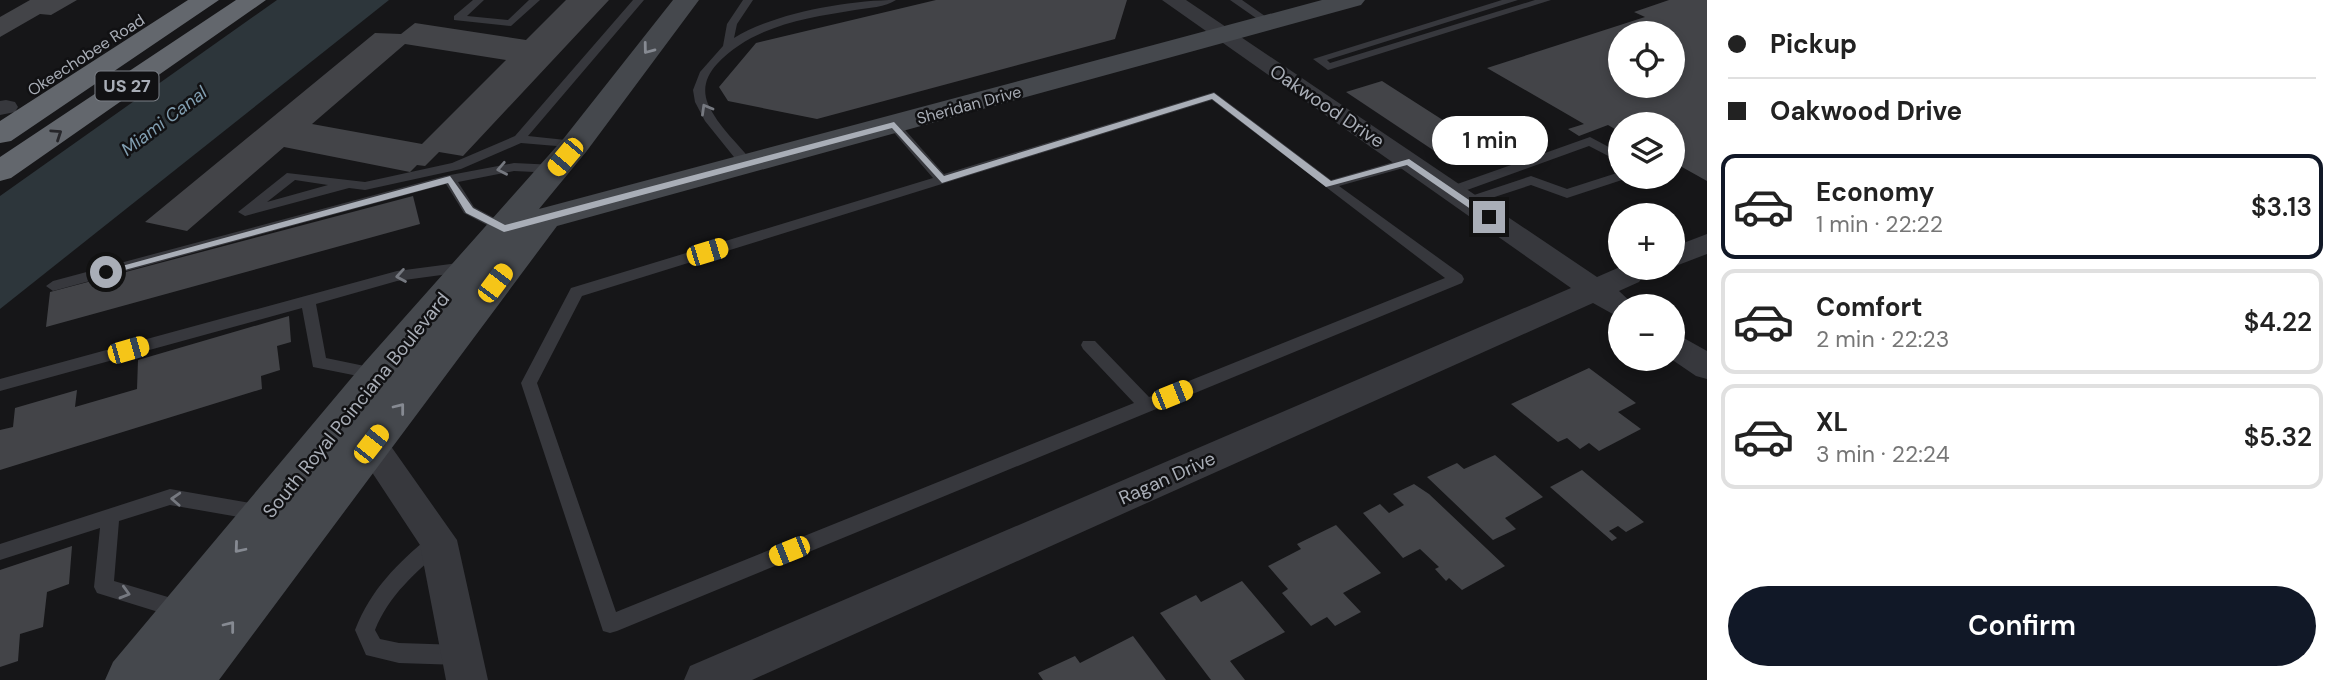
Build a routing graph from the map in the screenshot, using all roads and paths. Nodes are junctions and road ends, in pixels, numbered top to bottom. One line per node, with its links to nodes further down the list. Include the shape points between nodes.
1 (173, 0): 19 (highway, Okeechobee Road / US 27)
2 (206, 0): 19 (highway)
3 (254, 0): 26 (highway, US 27, one-way to 3)
4 (479, 0): 5 (lane, via 458,18 511,23)
5 (535, 0)
6 (639, 0): 21 (lane)
7 (686, 0): 23 (street, South Royal Poinciana Boulevard, one-way to 23)
8 (713, 0): 33 (street, South Royal Poinciana Boulevard)
9 (748, 0): 18 (lane, via 736,16)
10 (891, 0): 18 (lane, via 772,25)
11 (1172, 0): 17 (street, Oakwood Drive)
12 (1235, 0): 16 (lane)
13 (1352, 0): 16 (street, Sheridan Drive)
14 (1513, 0): 15 (lane, via 1319,59 1328,66)
15 (1546, 0)
16 (1270, 23): 17 (street, Sheridan Drive)
17 (1224, 36): 20 (street, Sheridan Drive); 24 (street, Oakwood Drive)
18 (727, 44): 25 (lane, one-way to 18, via 699,94 700,79)
19 (1, 115)
20 (894, 125): 25 (street, Sheridan Drive); 28 (lane)
21 (519, 139): 23 (lane); 30 (lane, via 456,166 365,186)
22 (1608, 151): 32 (lane, via 1590,141)
23 (565, 157): 27 (lane, one-way to 27); 34 (street, South Royal Poinciana Boulevard)
24 (1409, 162): 31 (lane); 32 (street, Oakwood Drive)
25 (747, 164): 33 (street, Sheridan Drive)
26 (0, 172)
27 (450, 179): 34 (lane, via 469,210); 38 (lane)
28 (942, 180): 31 (lane, via 1214,96); 46 (lane, via 576,292 528,383 610,624)
29 (1608, 180): 32 (lane, via 1567,194 1531,180)
30 (348, 184): 30 (lane, via 292,176 245,212 297,198)
31 (1329, 185): 46 (lane, via 1457,279)
32 (1459, 197): 39 (street, Oakwood Drive)
33 (544, 218): 34 (street, Sheridan Drive); 47 (street, South Royal Poinciana Boulevard, one-way to 33)
34 (504, 229): 37 (street, South Royal Poinciana Boulevard)
35 (1707, 243): 36 (street)
36 (1685, 253)
37 (468, 267): 40 (lane, one-way to 40, via 397,276); 44 (street, South Royal Poinciana Boulevard)
38 (53, 286)
39 (1615, 291): 56 (street, Ragan Drive)
40 (308, 300): 44 (lane, via 319,363); 45 (lane)
41 (1089, 345): 46 (lane)
42 (1685, 352): 43 (street)
43 (1707, 367)
44 (378, 374): 48 (street, South Royal Poinciana Boulevard)
45 (0, 386)
46 (1146, 406)
47 (371, 444): 50 (street); 55 (street, South Royal Poinciana Boulevard, one-way to 47)
48 (268, 514): 49 (lane, one-way to 49, via 170,497); 52 (street, South Royal Poinciana Boulevard, one-way to 52)
49 (110, 516): 51 (lane); 52 (lane, one-way to 52, via 104,587)
50 (439, 540): 53 (street); 53 (lane, via 390,583 372,608 365,630 373,648)
51 (0, 552)
52 (187, 611): 54 (street, South Royal Poinciana Boulevard)
53 (465, 668)
54 (131, 680)
55 (188, 680)
56 (705, 680)

